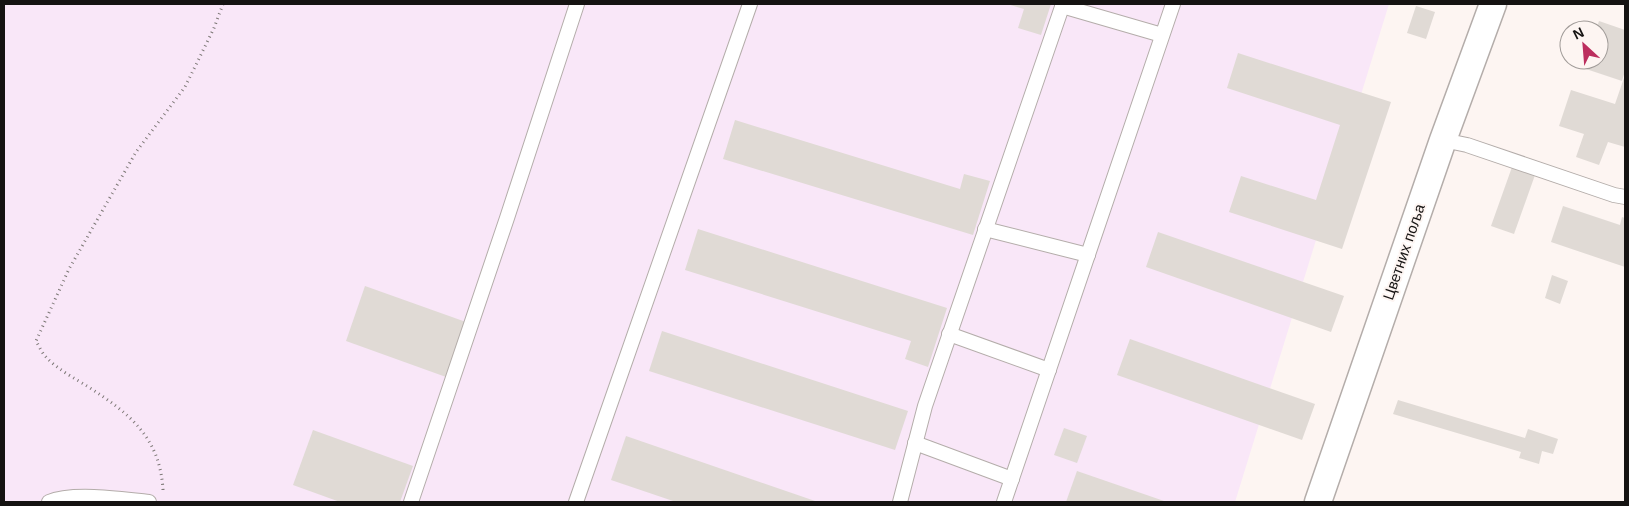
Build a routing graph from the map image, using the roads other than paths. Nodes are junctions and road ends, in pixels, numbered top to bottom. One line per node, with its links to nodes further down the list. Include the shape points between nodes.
1 (577, 4): 17 (lane)
2 (750, 4): 18 (lane)
3 (1173, 4): 6 (lane)
4 (1493, 4): 7 (street, Цветних поља)
5 (1063, 5): 6 (lane); 9 (lane)
6 (1162, 35): 10 (lane)
7 (1443, 140): 8 (lane); 21 (street, Цветних поља)
8 (1625, 197)
9 (985, 229): 10 (lane); 11 (lane)
10 (1088, 255): 12 (lane)
11 (949, 334): 12 (lane); 13 (lane)
12 (1049, 370): 14 (lane)
13 (915, 442): 14 (lane); 19 (lane)
14 (1012, 479): 20 (lane)
15 (155, 500): 16 (lane, via 57,498)
16 (49, 502)
17 (411, 502)
18 (576, 502)
19 (900, 502)
20 (1004, 502)
21 (1318, 502)

